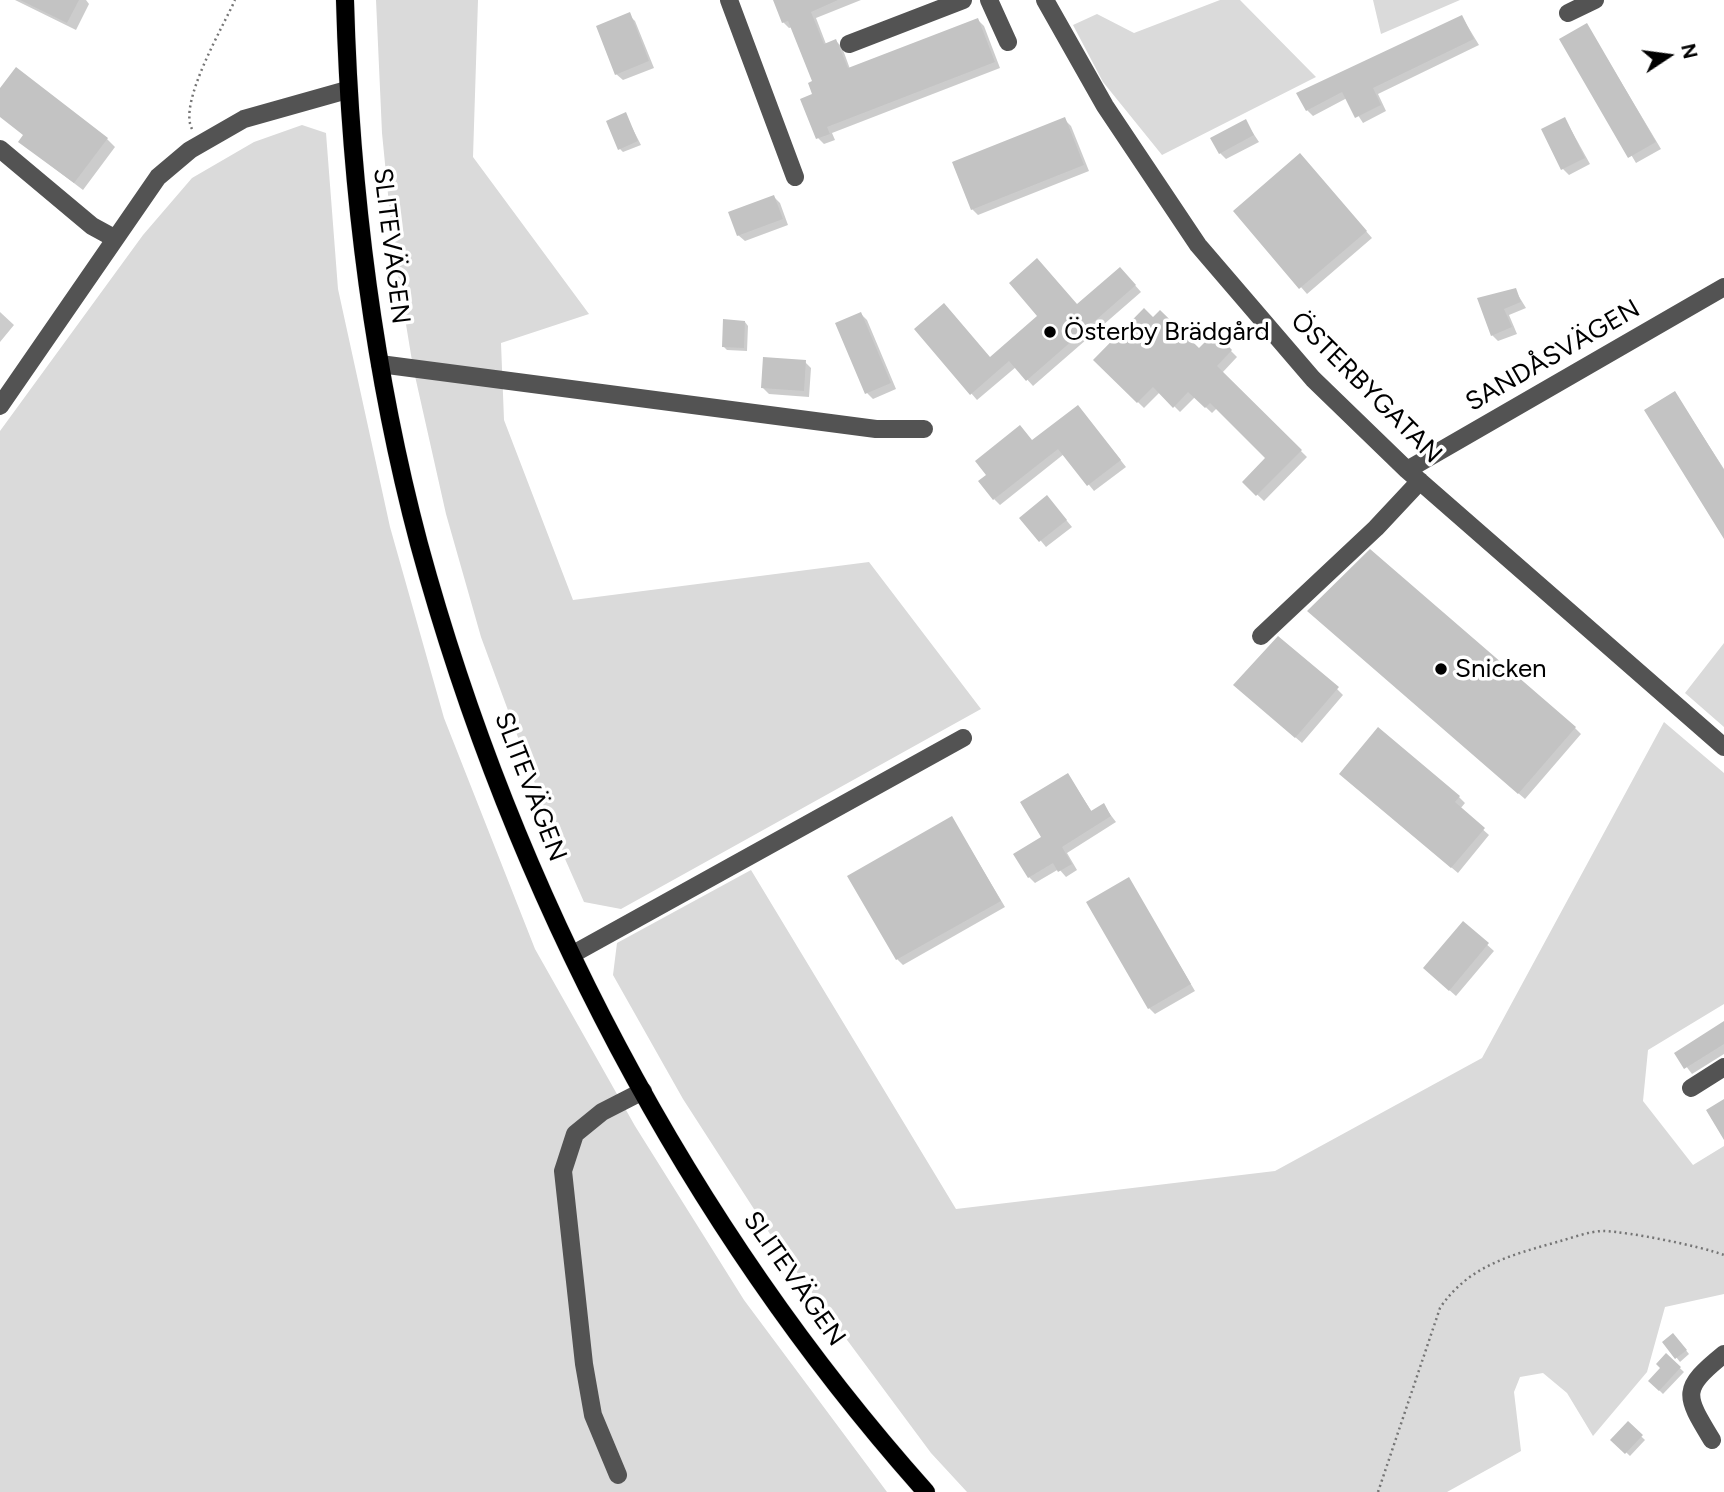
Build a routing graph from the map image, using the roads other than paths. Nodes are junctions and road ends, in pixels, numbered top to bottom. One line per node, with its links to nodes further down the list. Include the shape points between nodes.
1 (345, 0): 10 (main road, SLITEVÄGEN)
2 (729, 0): 12 (street)
3 (963, 0): 9 (street)
4 (989, 0): 8 (street)
5 (1045, 0): 18 (street, ÖSTERBYGATAN, via 1105,106 1198,245 1313,379)
6 (1595, 0): 7 (street)
7 (1568, 13)
8 (1008, 42)
9 (849, 44)
10 (347, 90): 13 (street, via 244,119 200,144 158,177); 15 (main road, SLITEVÄGEN)
11 (0, 149): 13 (street, via 92,226)
12 (794, 177)
13 (114, 238): 16 (street)
14 (1724, 287): 18 (street, SANDÅSVÄGEN)
15 (380, 364): 17 (street, via 877,429); 22 (main road, SLITEVÄGEN, via 419,541 448,642 486,749)
16 (0, 406)
17 (924, 429)
18 (1413, 475): 19 (street, SANDÅSVÄGEN, via 1376,528); 21 (street, ÖSTERBYGATAN)
19 (1261, 636)
20 (963, 738): 22 (street)
21 (1724, 747)
22 (573, 954): 25 (main road, SLITEVÄGEN)
23 (1724, 1068): 24 (street)
24 (1691, 1087)
25 (643, 1091): 28 (street, via 602,1112 575,1134 563,1171 593,1415); 29 (main road, SLITEVÄGEN, via 674,1147 793,1325 853,1406)
26 (1724, 1354): 27 (street, via 1689,1391 1692,1408)
27 (1712, 1440)
28 (618, 1475)
29 (926, 1492)

